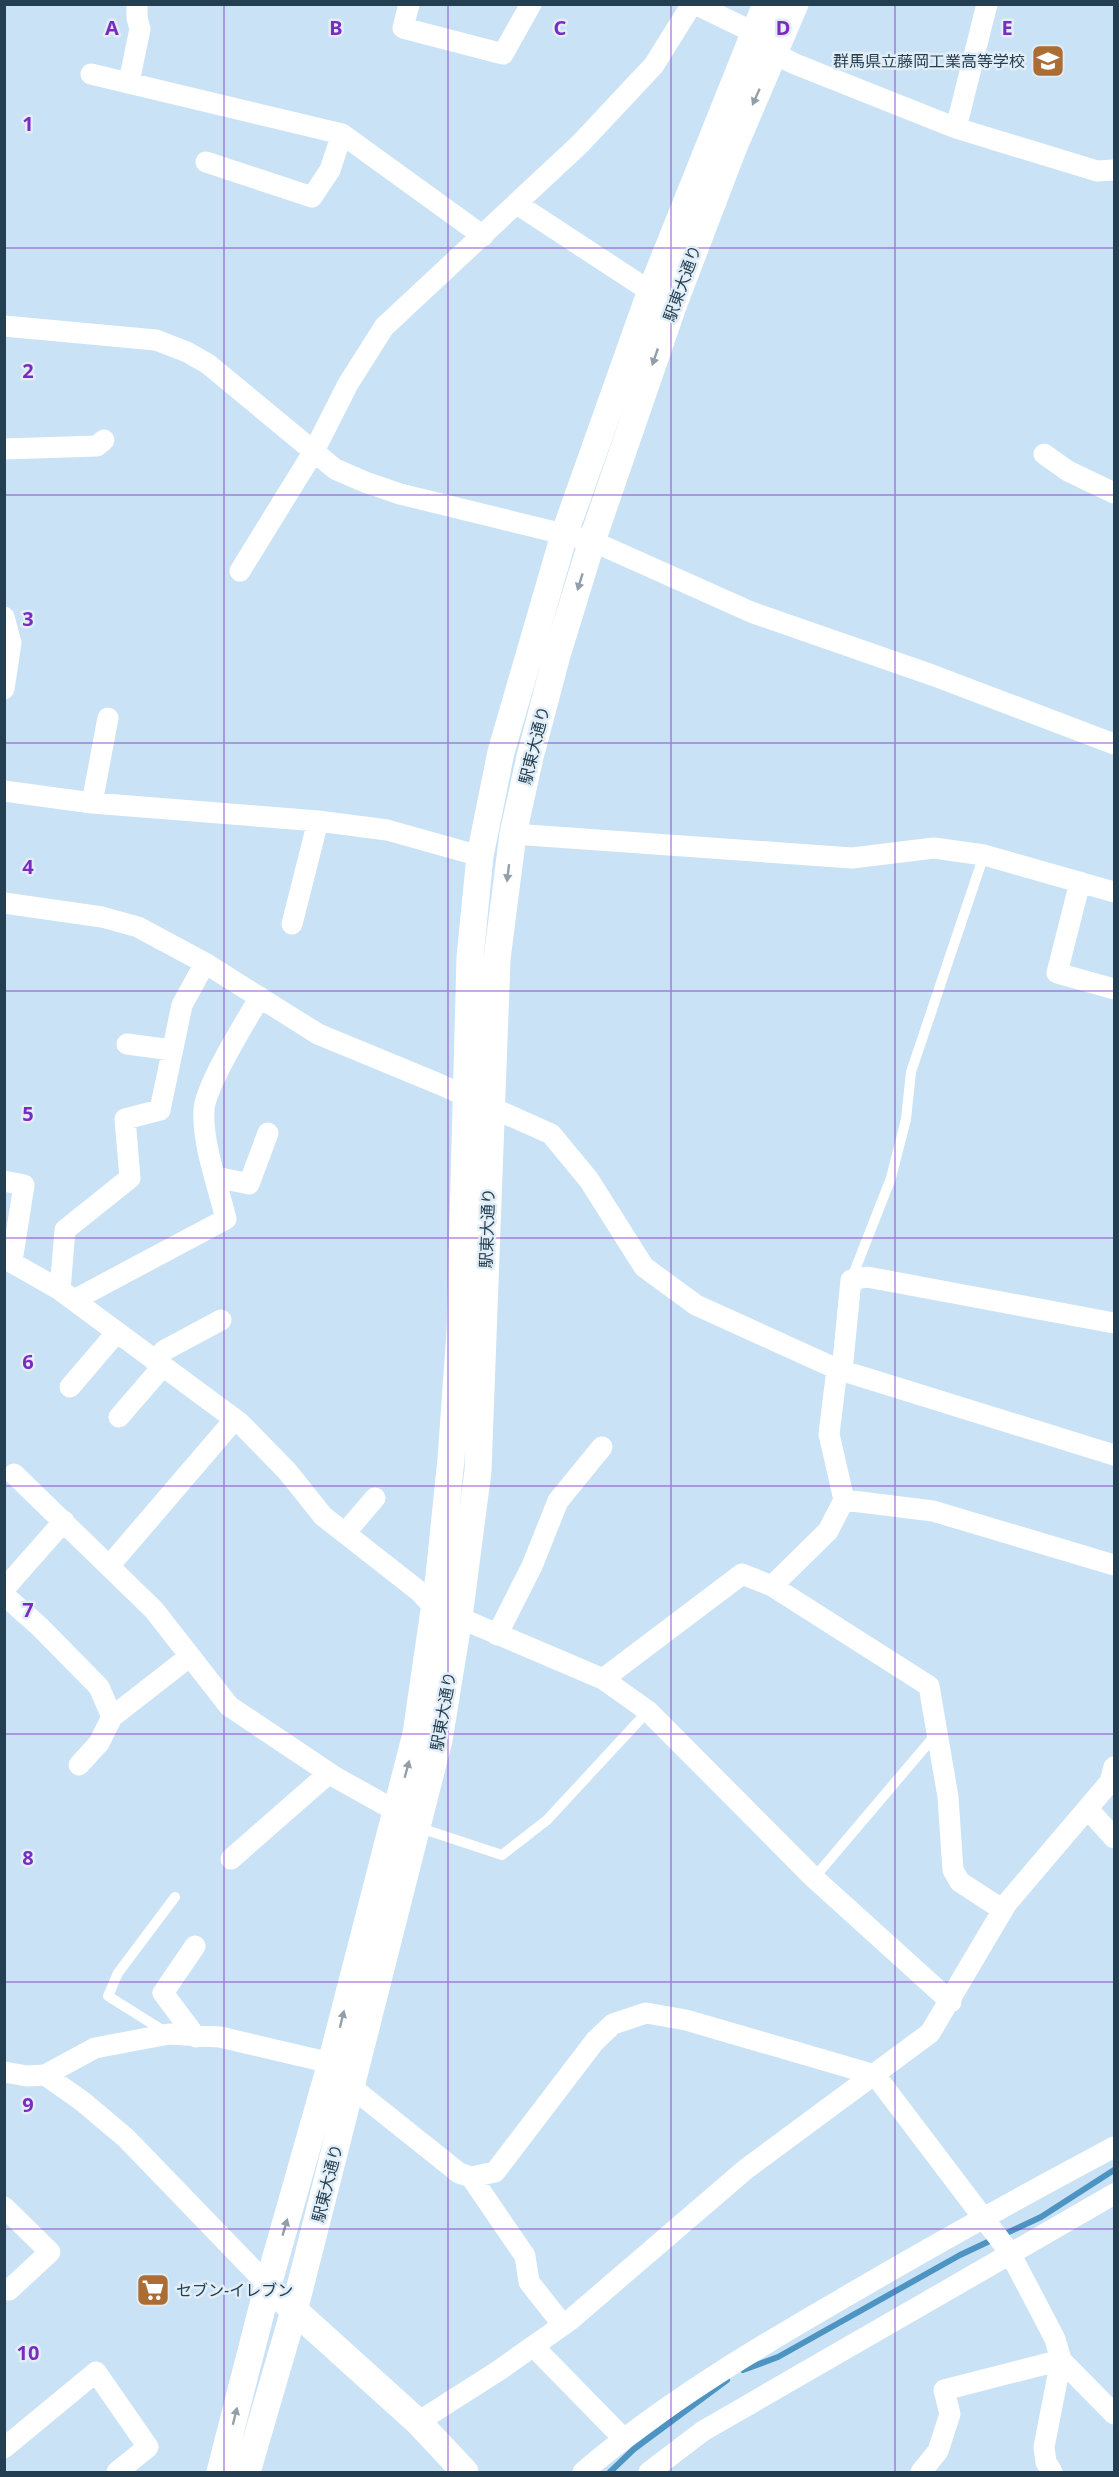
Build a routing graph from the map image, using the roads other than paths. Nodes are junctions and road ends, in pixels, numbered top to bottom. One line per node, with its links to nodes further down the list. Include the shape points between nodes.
1 (137, 4): 11 (street, via 140,29)
2 (409, 4): 3 (street, via 403,28 503,54)
3 (531, 4)
4 (694, 4): 8 (street); 16 (street, via 654,65 580,144)
5 (766, 4): 8 (street, 駅東大通り)
6 (795, 4): 9 (street, 駅東大通り)
7 (987, 4): 12 (street)
8 (753, 32): 25 (street, 駅東大通り, via 649,296)
9 (775, 54): 12 (street); 26 (street, 駅東大通り, one-way to 26, via 733,148 673,306)
10 (90, 74): 11 (street)
11 (129, 82): 13 (street)
12 (956, 128): 15 (street, via 1097,171)
13 (342, 134): 14 (street, via 330,170 312,197); 17 (street)
14 (207, 162)
15 (1114, 170)
16 (516, 204): 17 (street); 18 (street)
17 (483, 236): 22 (street, via 384,327 348,384)
18 (639, 284)
19 (4, 326): 22 (street, via 156,340 187,352 208,364)
20 (104, 440): 21 (street, via 98,446)
21 (4, 448)
22 (314, 451): 25 (street, via 335,469 400,494); 27 (street)
23 (1044, 454): 24 (street, via 1068,471)
24 (1114, 493)
25 (564, 535): 26 (street); 37 (street, 駅東大通り, via 501,752)
26 (592, 541): 31 (street, via 751,612); 35 (street, 駅東大通り, one-way to 35, via 557,655)
27 (240, 571)
28 (4, 617): 29 (street, via 11,643)
29 (4, 689)
30 (108, 718): 33 (street)
31 (1114, 744)
32 (4, 791): 33 (street)
33 (92, 803): 34 (street)
34 (318, 821): 37 (street, via 387,830); 41 (street)
35 (513, 834): 36 (street, via 852,858 934,848); 47 (street, 駅東大通り, one-way to 47)
36 (984, 855): 38 (street); 52 (lane, via 910,1072 906,1119 891,1178)
37 (480, 856): 47 (street, 駅東大通り, via 470,957)
38 (1080, 882): 39 (street); 43 (street, via 1057,973)
39 (1114, 892)
40 (4, 903): 42 (street, via 102,917 138,927)
41 (292, 924)
42 (205, 963): 44 (street); 46 (street, via 182,1005)
43 (1114, 989)
44 (260, 997): 47 (street, via 318,1034); 49 (street, via 224,1061 204,1107)
45 (127, 1044): 46 (street)
46 (172, 1050): 53 (street, via 160,1110 125,1119 130,1178 65,1230)
47 (479, 1103): 58 (street, via 551,1134 589,1180 644,1267 696,1305); 74 (street, 駅東大通り, via 451,1465); 75 (street, 駅東大通り, via 478,1471)
48 (268, 1133): 49 (street, via 249,1184)
49 (216, 1177): 53 (street, via 226,1219)
50 (4, 1181): 51 (street, via 24,1185)
51 (8, 1260): 53 (street)
52 (850, 1280): 55 (street, via 867,1277); 58 (street)
53 (67, 1295): 56 (street)
54 (221, 1320): 57 (street, via 165,1350)
55 (1114, 1323)
56 (117, 1332): 57 (street); 59 (street)
57 (159, 1363): 60 (street); 61 (street)
58 (839, 1370): 63 (street); 66 (street, via 829,1434)
59 (70, 1387)
60 (119, 1417)
61 (235, 1419): 68 (street, via 288,1471 323,1516); 69 (street)
62 (602, 1448): 76 (street, via 558,1501 532,1566)
63 (1114, 1455)
64 (14, 1474): 67 (street)
65 (375, 1498): 68 (street)
66 (844, 1500): 70 (street, via 933,1511); 71 (street, via 828,1531)
67 (64, 1521): 69 (street); 72 (street)
68 (345, 1533): 74 (street)
69 (110, 1564): 77 (street, via 154,1610)
70 (1114, 1565)
71 (772, 1586): 78 (street, via 742,1574); 81 (street, via 929,1686)
72 (4, 1589)
73 (4, 1595): 80 (street, via 99,1687)
74 (434, 1606): 75 (street); 86 (street, 駅東大通り, one-way to 74, via 416,1734)
75 (459, 1617): 76 (street); 87 (street, 駅東大通り, via 439,1740)
76 (497, 1635): 78 (street)
77 (189, 1658): 80 (street); 84 (street, via 229,1706)
78 (603, 1679): 79 (street)
79 (648, 1711): 87 (lane, via 547,1820 502,1855); 90 (street)
80 (112, 1718): 82 (street, via 99,1743)
81 (937, 1733): 90 (lane); 92 (street, via 948,1797 953,1870 960,1882)
82 (79, 1765)
83 (1114, 1767): 85 (street, via 1110,1782)
84 (329, 1773): 86 (street); 89 (street)
85 (1088, 1809): 88 (street); 92 (street)
86 (396, 1811): 97 (street, 駅東大通り, one-way to 86)
87 (417, 1827): 101 (street, 駅東大通り)
88 (1114, 1838)
89 (231, 1859)
90 (814, 1878): 94 (street)
91 (175, 1897): 95 (lane, via 118,1973 108,1996)
92 (1003, 1910): 94 (street)
93 (195, 1946): 96 (street, via 163,1993)
94 (951, 2002): 100 (street, via 930,2034)
95 (169, 2034): 96 (street); 99 (street, via 95,2048)
96 (196, 2037): 97 (street, via 220,2037)
97 (330, 2066): 101 (street); 108 (street, 駅東大通り, one-way to 97)
98 (4, 2072): 99 (street)
99 (45, 2075): 108 (street, via 126,2138)
100 (875, 2075): 103 (street, via 687,2020 646,2013 613,2024 595,2041 495,2172); 106 (street); 111 (street, via 746,2169)
101 (351, 2087): 103 (street, via 459,2173); 110 (street, 駅東大通り)
102 (1114, 2147): 106 (street)
103 (471, 2177): 111 (street, via 525,2256 530,2282)
104 (1114, 2194): 107 (street)
105 (4, 2207): 109 (street, via 50,2252)
106 (982, 2217): 107 (street); 116 (street, via 784,2333)
107 (1010, 2253): 113 (street, via 1055,2339); 123 (street, via 703,2431)
108 (268, 2285): 110 (street); 119 (street, 駅東大通り, one-way to 108)
109 (9, 2290)
110 (294, 2311): 115 (street); 120 (street, 駅東大通り)
111 (563, 2325): 112 (street)
112 (533, 2346): 115 (street); 116 (street)
113 (1060, 2360): 114 (street); 124 (street, via 944,2390 950,2414 938,2451); 125 (street, via 1044,2447)
114 (1114, 2414)
115 (418, 2422): 121 (street)
116 (623, 2438): 122 (street)
117 (4, 2448): 118 (street, via 96,2372 148,2447)
118 (117, 2472)
119 (220, 2472)
120 (246, 2472)
121 (465, 2472)
122 (583, 2472)
123 (649, 2472)
124 (921, 2472)
125 (1052, 2472)

